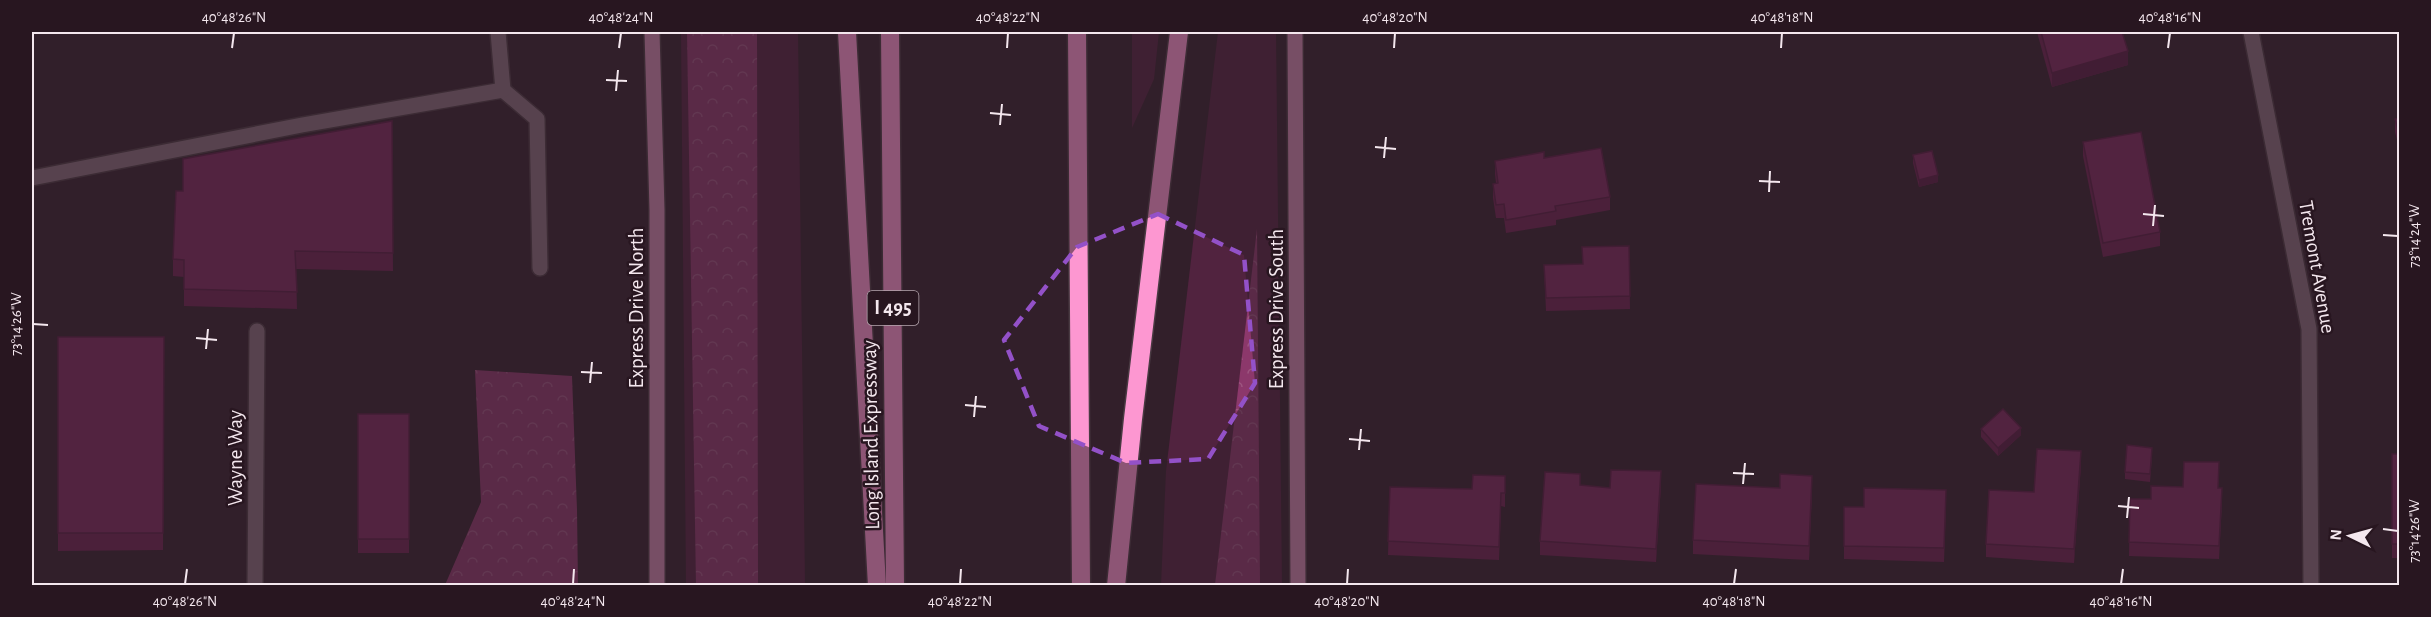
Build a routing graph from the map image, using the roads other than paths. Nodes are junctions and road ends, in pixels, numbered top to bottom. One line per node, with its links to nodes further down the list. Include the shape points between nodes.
1 (498, 32): 9 (street)
2 (652, 32): 14 (main road, Express Drive North, via 657,210)
3 (847, 32): 15 (highway)
4 (890, 32): 16 (highway, Long Island Expressway / I 495)
5 (1077, 32): 17 (highway)
6 (1179, 32): 18 (highway)
7 (1295, 32): 19 (main road, Express Drive South)
8 (2251, 32): 20 (street, Tremont Avenue, via 2309,329)
9 (503, 90): 10 (street, via 302,124); 11 (street, via 537,119)
10 (32, 178)
11 (540, 268)
12 (257, 331): 13 (street, Wayne Way)
13 (255, 585)
14 (657, 585)
15 (877, 585)
16 (895, 585)
17 (1081, 585)
18 (1116, 585)
19 (1298, 585)
20 (2311, 585)

